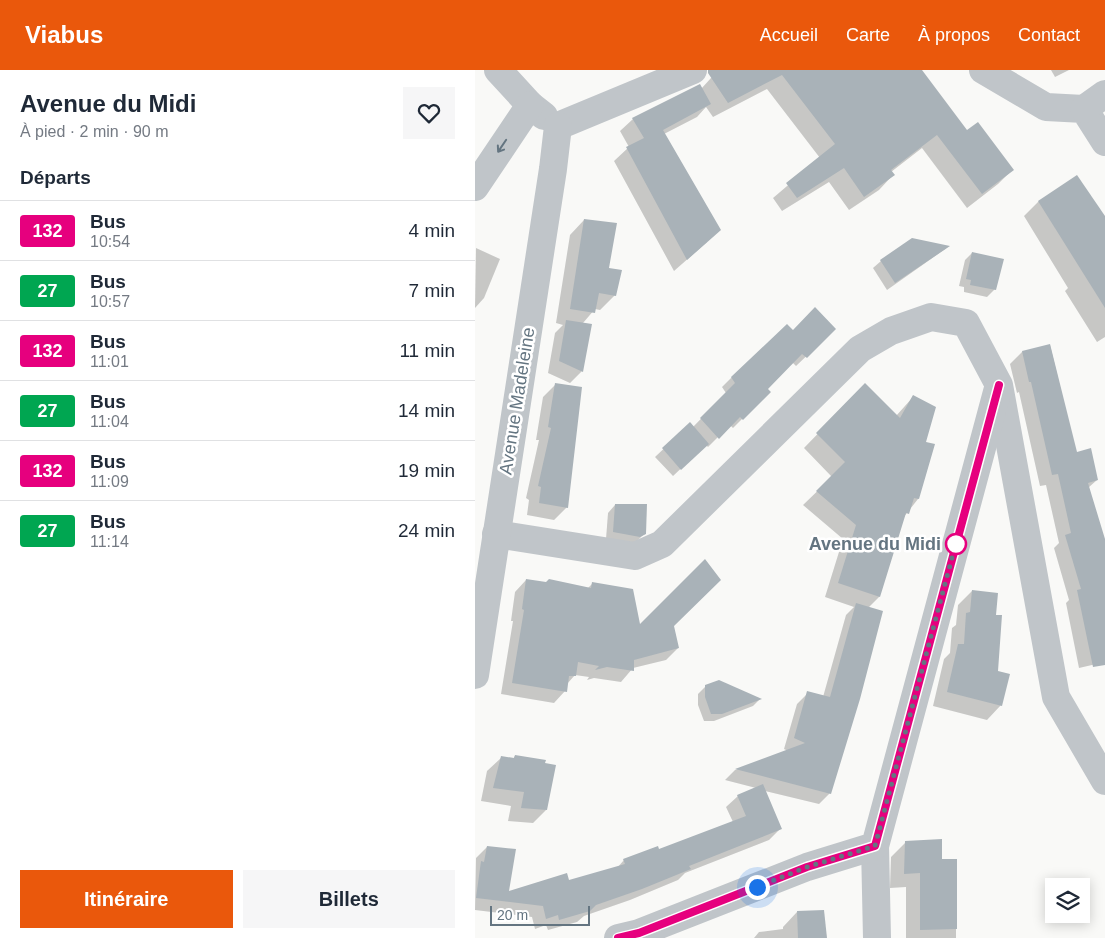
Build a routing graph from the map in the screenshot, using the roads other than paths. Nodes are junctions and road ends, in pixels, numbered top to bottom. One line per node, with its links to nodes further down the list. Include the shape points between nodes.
1 (498, 70): 5 (street)
2 (692, 70): 6 (street)
3 (983, 70): 4 (street, via 1046,107)
4 (1095, 101): 7 (street)
5 (530, 106): 6 (street); 8 (street, one-way to 8)
6 (558, 126): 10 (street, Avenue Madeleine)
7 (1105, 142)
8 (475, 186)
9 (999, 385): 10 (street, via 966,323 931,316 860,349 662,544 635,556); 12 (street, via 1056,697); 13 (street)
10 (496, 534): 11 (street, Avenue Madeleine)
11 (475, 675)
12 (1105, 781)
13 (875, 846): 14 (street, via 807,867 639,933); 15 (street)
14 (618, 938)
15 (877, 938)

